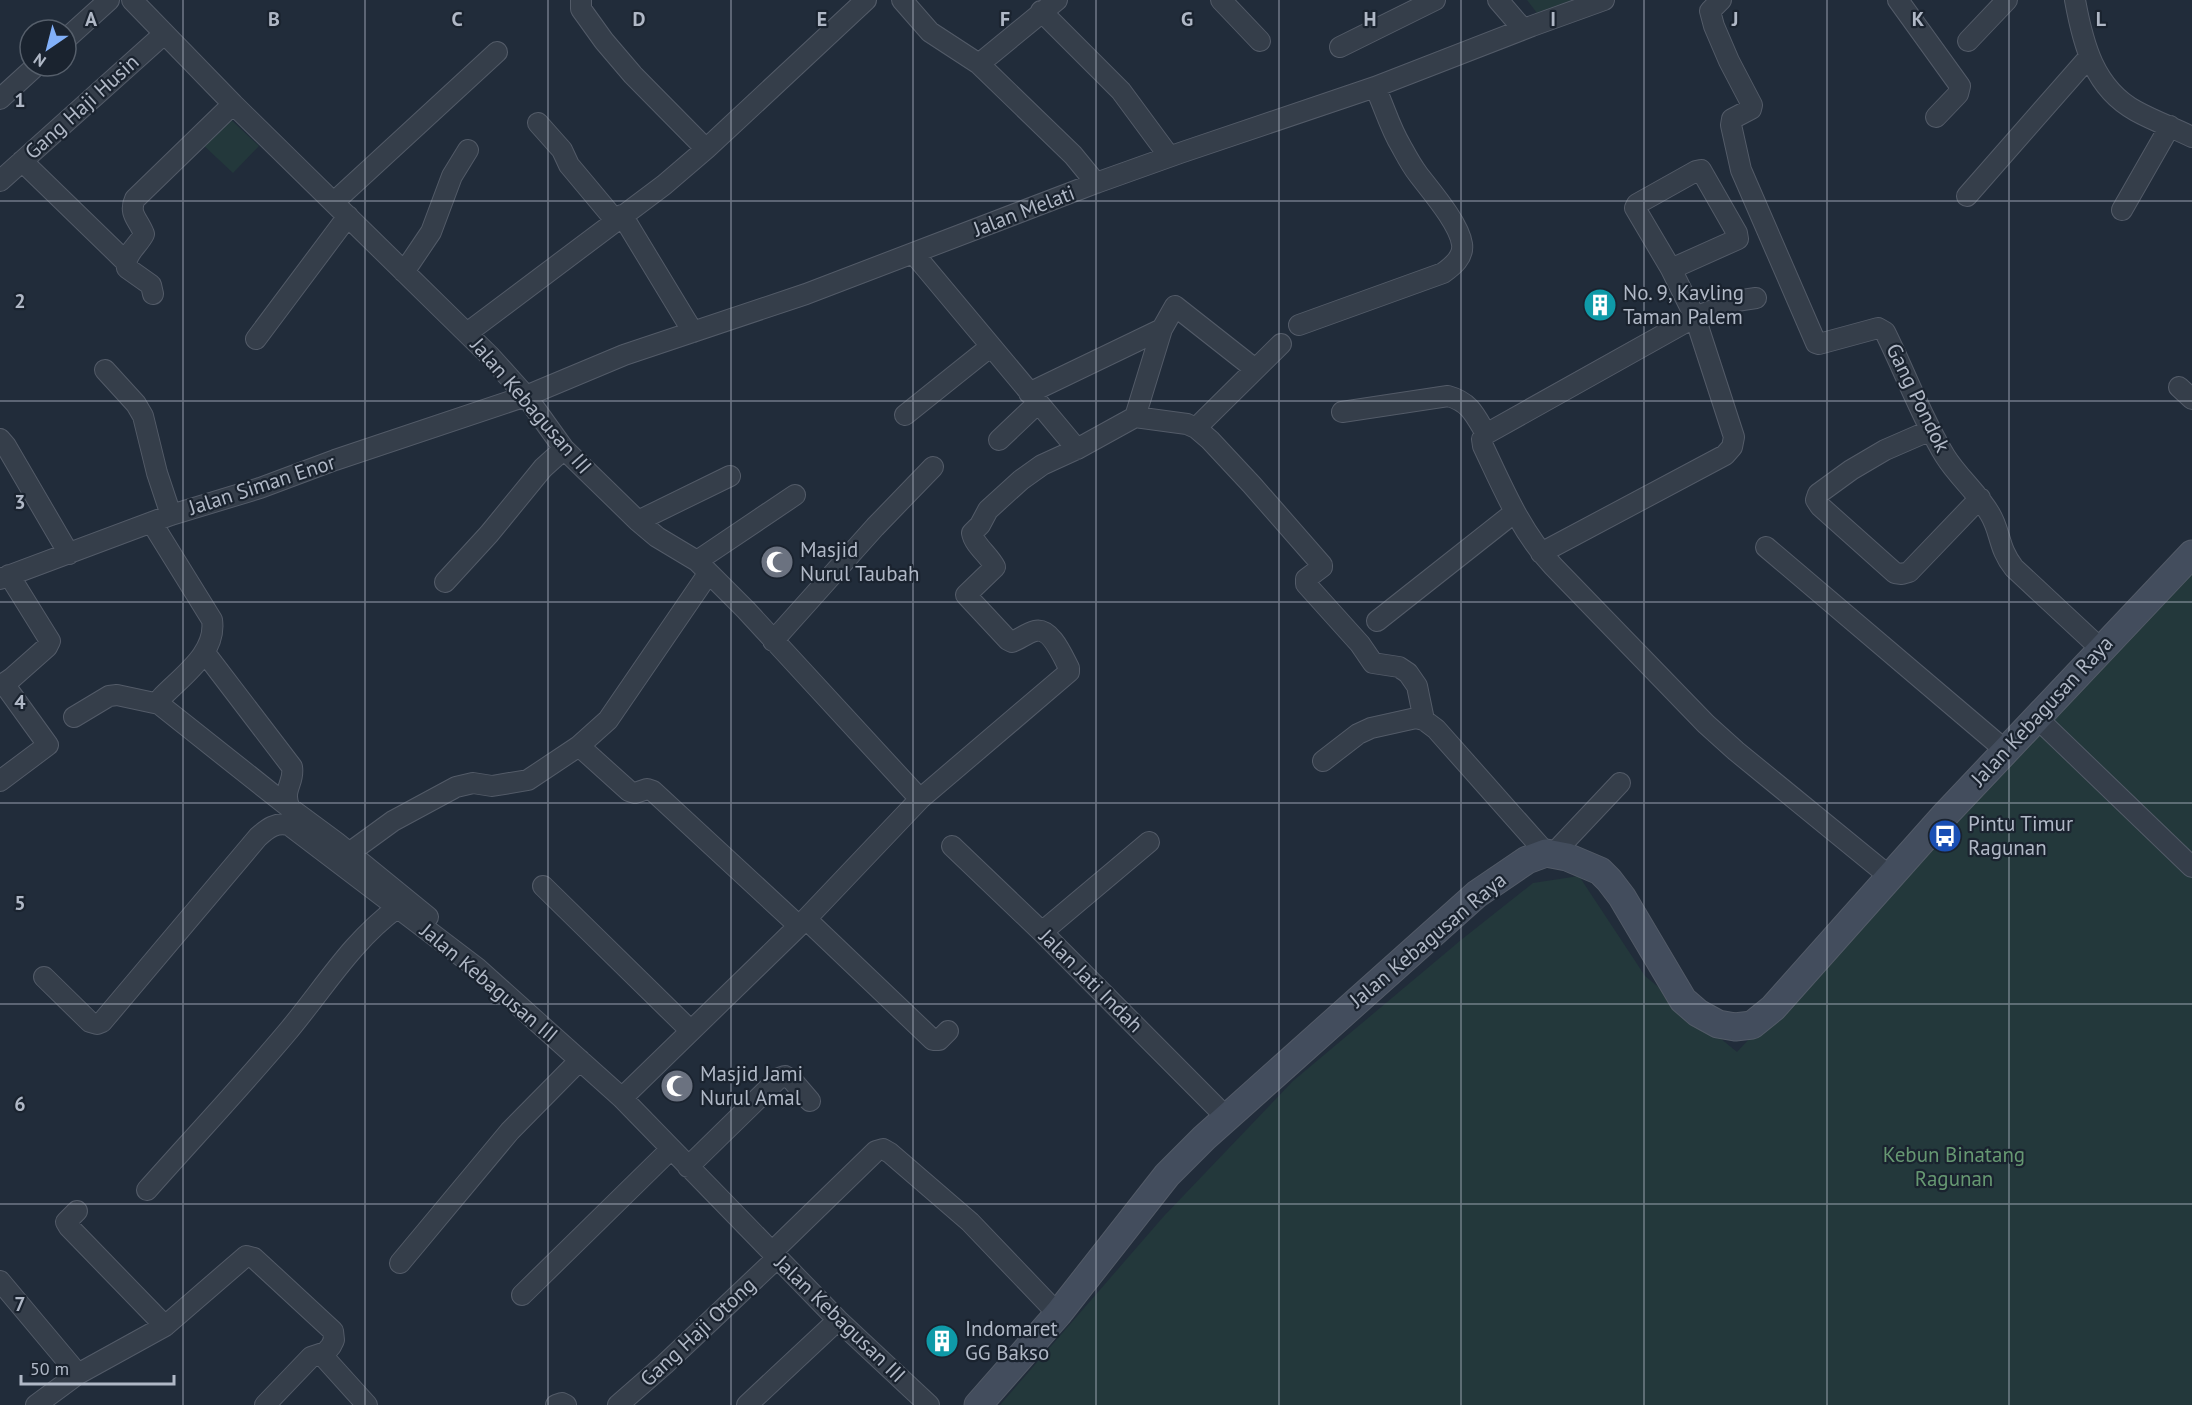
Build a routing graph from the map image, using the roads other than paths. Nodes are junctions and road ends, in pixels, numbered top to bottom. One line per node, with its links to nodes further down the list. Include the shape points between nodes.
1 (109, 0): 15 (street)
2 (581, 0): 32 (street, via 581,9 633,75)
3 (902, 0): 23 (street, via 930,32)
4 (1221, 0): 18 (street)
5 (1435, 0): 20 (street)
6 (1498, 0): 16 (street)
7 (1721, 0): 64 (street, Gang Pondok, via 1710,11 1714,26 1752,105 1732,119 1731,125 1742,170 1815,341 1819,344 1882,329)
8 (1898, 0): 28 (street, via 1960,86 1958,94)
9 (2007, 0): 19 (street)
10 (2075, 0): 22 (street)
11 (1602, 1): 16 (street, Jalan Melati)
12 (143, 3): 17 (street, Jalan Kebagusan III)
13 (854, 4): 32 (street)
14 (1049, 6): 23 (street); 34 (street, via 1121,91)
15 (78, 28)
16 (1523, 29): 25 (street, Jalan Melati)
17 (164, 34): 27 (street, Jalan Kebagusan III); 35 (street, Gang Haji Husin)
18 (1260, 41)
19 (1968, 41)
20 (1340, 47)
21 (497, 52): 39 (street)
22 (2089, 57): 30 (street, via 2115,96 2136,111); 38 (street)
23 (979, 64): 37 (street, via 1073,155)
24 (23, 78): 26 (street)
25 (1375, 87): 34 (street, Jalan Melati); 49 (street, via 1399,143 1451,219 1462,243 1461,254 1456,264 1443,273)
26 (0, 99)
27 (233, 104): 39 (street, Jalan Kebagusan III); 43 (street, via 135,199 131,213 144,234)
28 (1936, 117)
29 (538, 123): 41 (street, via 562,150 569,165)
30 (2170, 126): 31 (street); 40 (street)
31 (2192, 137)
32 (706, 149): 41 (street)
33 (468, 150): 45 (street, via 452,176 431,232)
34 (1169, 156): 37 (street, Jalan Melati)
35 (22, 161): 36 (street, Gang Haji Husin); 43 (street)
36 (0, 181)
37 (1096, 183): 42 (street, Jalan Melati)
38 (1967, 196)
39 (341, 209): 45 (street, Jalan Kebagusan III); 53 (street)
40 (2122, 210)
41 (618, 217): 51 (street); 52 (street)
42 (914, 254): 51 (street, Jalan Melati); 55 (street)
43 (125, 261): 46 (street, via 127,268 151,285)
44 (1671, 269): 44 (street, via 1635,208 1701,170 1738,239); 48 (street)
45 (404, 272): 52 (street, Jalan Kebagusan III)
46 (153, 294)
47 (1756, 298): 48 (street, via 1736,301)
48 (1695, 317): 65 (street); 79 (street, via 1734,436 1732,447)
49 (1299, 325)
50 (1162, 329): 56 (street, via 1175,306); 59 (street); 62 (street)
51 (693, 332): 58 (street, Jalan Melati, via 624,355)
52 (467, 333): 58 (street, Jalan Kebagusan III)
53 (256, 339)
54 (1281, 344): 56 (street)
55 (990, 347): 59 (street); 61 (street)
56 (1255, 369): 63 (street)
57 (105, 370): 75 (street, via 143,416)
58 (526, 396): 68 (street, Jalan Kebagusan III); 75 (street, Jalan Siman Enor)
59 (1033, 398): 67 (street); 69 (street)
60 (1342, 412): 65 (street, via 1448,396 1468,405)
61 (905, 415)
62 (1135, 417): 63 (street); 69 (street)
63 (1196, 428): 93 (street, via 1322,564 1306,579 1306,584 1360,644 1369,660 1408,673 1417,686)
64 (1931, 430): 73 (street, Gang Pondok, via 1958,475); 73 (street, via 1884,450 1851,470 1818,494 1816,500 1895,573 1902,574 1909,572)
65 (1486, 434): 74 (street, via 1483,446)
66 (0, 439): 80 (street)
67 (999, 440)
68 (564, 449): 76 (street, Jalan Kebagusan III); 84 (street)
69 (1077, 449): 99 (street, via 1042,465 986,513 972,533 973,539 995,567 966,595 1012,642 1035,631 1050,636 1069,672)
70 (933, 467): 86 (street)
71 (730, 476): 76 (street)
72 (795, 495): 82 (street)
73 (1980, 498): 87 (street, Gang Pondok, via 1992,516 2005,557)
74 (1515, 512): 79 (street); 85 (street)
75 (171, 515): 77 (street, Jalan Siman Enor)
76 (638, 521): 82 (street, Jalan Kebagusan III)
77 (152, 523): 80 (street, Jalan Siman Enor); 88 (street, via 212,620 214,632)
78 (1766, 547): 95 (street)
79 (1541, 553): 106 (street, via 1736,752)
80 (69, 554): 83 (street, Jalan Siman Enor)
81 (2192, 554): 87 (main road, Jalan Kebagusan Raya)
82 (702, 567): 86 (street, Jalan Kebagusan III); 94 (street, via 645,669 608,720)
83 (4, 577): 89 (street, via 50,641)
84 (445, 582)
85 (1377, 621)
86 (773, 641): 99 (street, Jalan Kebagusan III)
87 (2101, 649): 92 (main road, Jalan Kebagusan Raya)
88 (205, 653): 90 (street); 100 (street, via 292,767 286,794)
89 (2, 685): 97 (street, via 48,745)
90 (159, 704): 91 (street, via 109,696); 100 (street)
91 (74, 717)
92 (2036, 717): 95 (main road, Jalan Kebagusan Raya); 105 (street)
93 (1424, 720): 96 (street, via 1403,720 1358,734); 104 (street)
94 (579, 746): 103 (street, via 528,780 456,787 393,821); 109 (street, via 629,791 652,791)
95 (2005, 750): 106 (main road, Jalan Kebagusan Raya)
96 (1323, 762)
97 (0, 782)
98 (1620, 783): 104 (street)
99 (920, 799): 109 (street)
100 (290, 808): 103 (street)
101 (1149, 842): 110 (street)
102 (952, 846): 110 (street, Jalan Jati Indah)
103 (349, 852): 111 (street, via 460,945)
104 (1549, 853): 106 (main road, Jalan Kebagusan Raya, via 1589,866 1609,880 1683,1000 1718,1024 1735,1027 1752,1025 1773,1008); 118 (main road, Jalan Kebagusan Raya, via 1527,860 1477,894)
105 (2192, 867)
106 (1889, 876)
107 (543, 886): 113 (street)
108 (397, 908): 111 (street, Jalan Kebagusan III); 112 (street, Jalan Kebagusan III, via 282,823 258,837 102,1022 90,1022); 121 (street, via 357,943 289,1030)
109 (802, 923): 113 (street); 114 (street, via 933,1040 939,1040)
110 (1042, 932): 118 (street, Jalan Jati Indah)
111 (477, 968): 115 (street, Jalan Kebagusan III)
112 (44, 977)
113 (690, 1030): 116 (street)
114 (948, 1031)
115 (580, 1060): 116 (street, Jalan Kebagusan III); 124 (street, via 495,1148)
116 (622, 1098): 119 (street, Jalan Kebagusan III)
117 (810, 1101): 120 (street, via 792,1080 779,1078)
118 (1228, 1116): 127 (main road, Jalan Kebagusan Raya, via 1167,1175)
119 (671, 1149): 120 (street, Jalan Kebagusan III); 126 (street)
120 (688, 1167): 123 (street, Jalan Kebagusan III)
121 (147, 1190)
122 (77, 1211): 129 (street, via 66,1222 69,1227)
123 (775, 1255): 127 (street, Gang Haji Otong, via 876,1151 883,1149 970,1222); 128 (street, Jalan Kebagusan III); 137 (street, Gang Haji Otong)
124 (400, 1263)
125 (0, 1281): 131 (street)
126 (522, 1295)
127 (1058, 1314): 140 (main road, Jalan Kebagusan Raya)
128 (838, 1320): 138 (street); 139 (street, Jalan Kebagusan III)
129 (165, 1326): 130 (street, via 243,1258 251,1256 333,1332 331,1346); 131 (street)
130 (321, 1354): 133 (street, via 311,1357); 134 (street)
131 (78, 1374): 132 (street)
132 (36, 1405)
133 (266, 1405)
134 (367, 1405)
135 (556, 1405): 136 (street)
136 (566, 1405)
137 (618, 1405)
138 (747, 1405)
139 (929, 1405)
140 (978, 1405)

